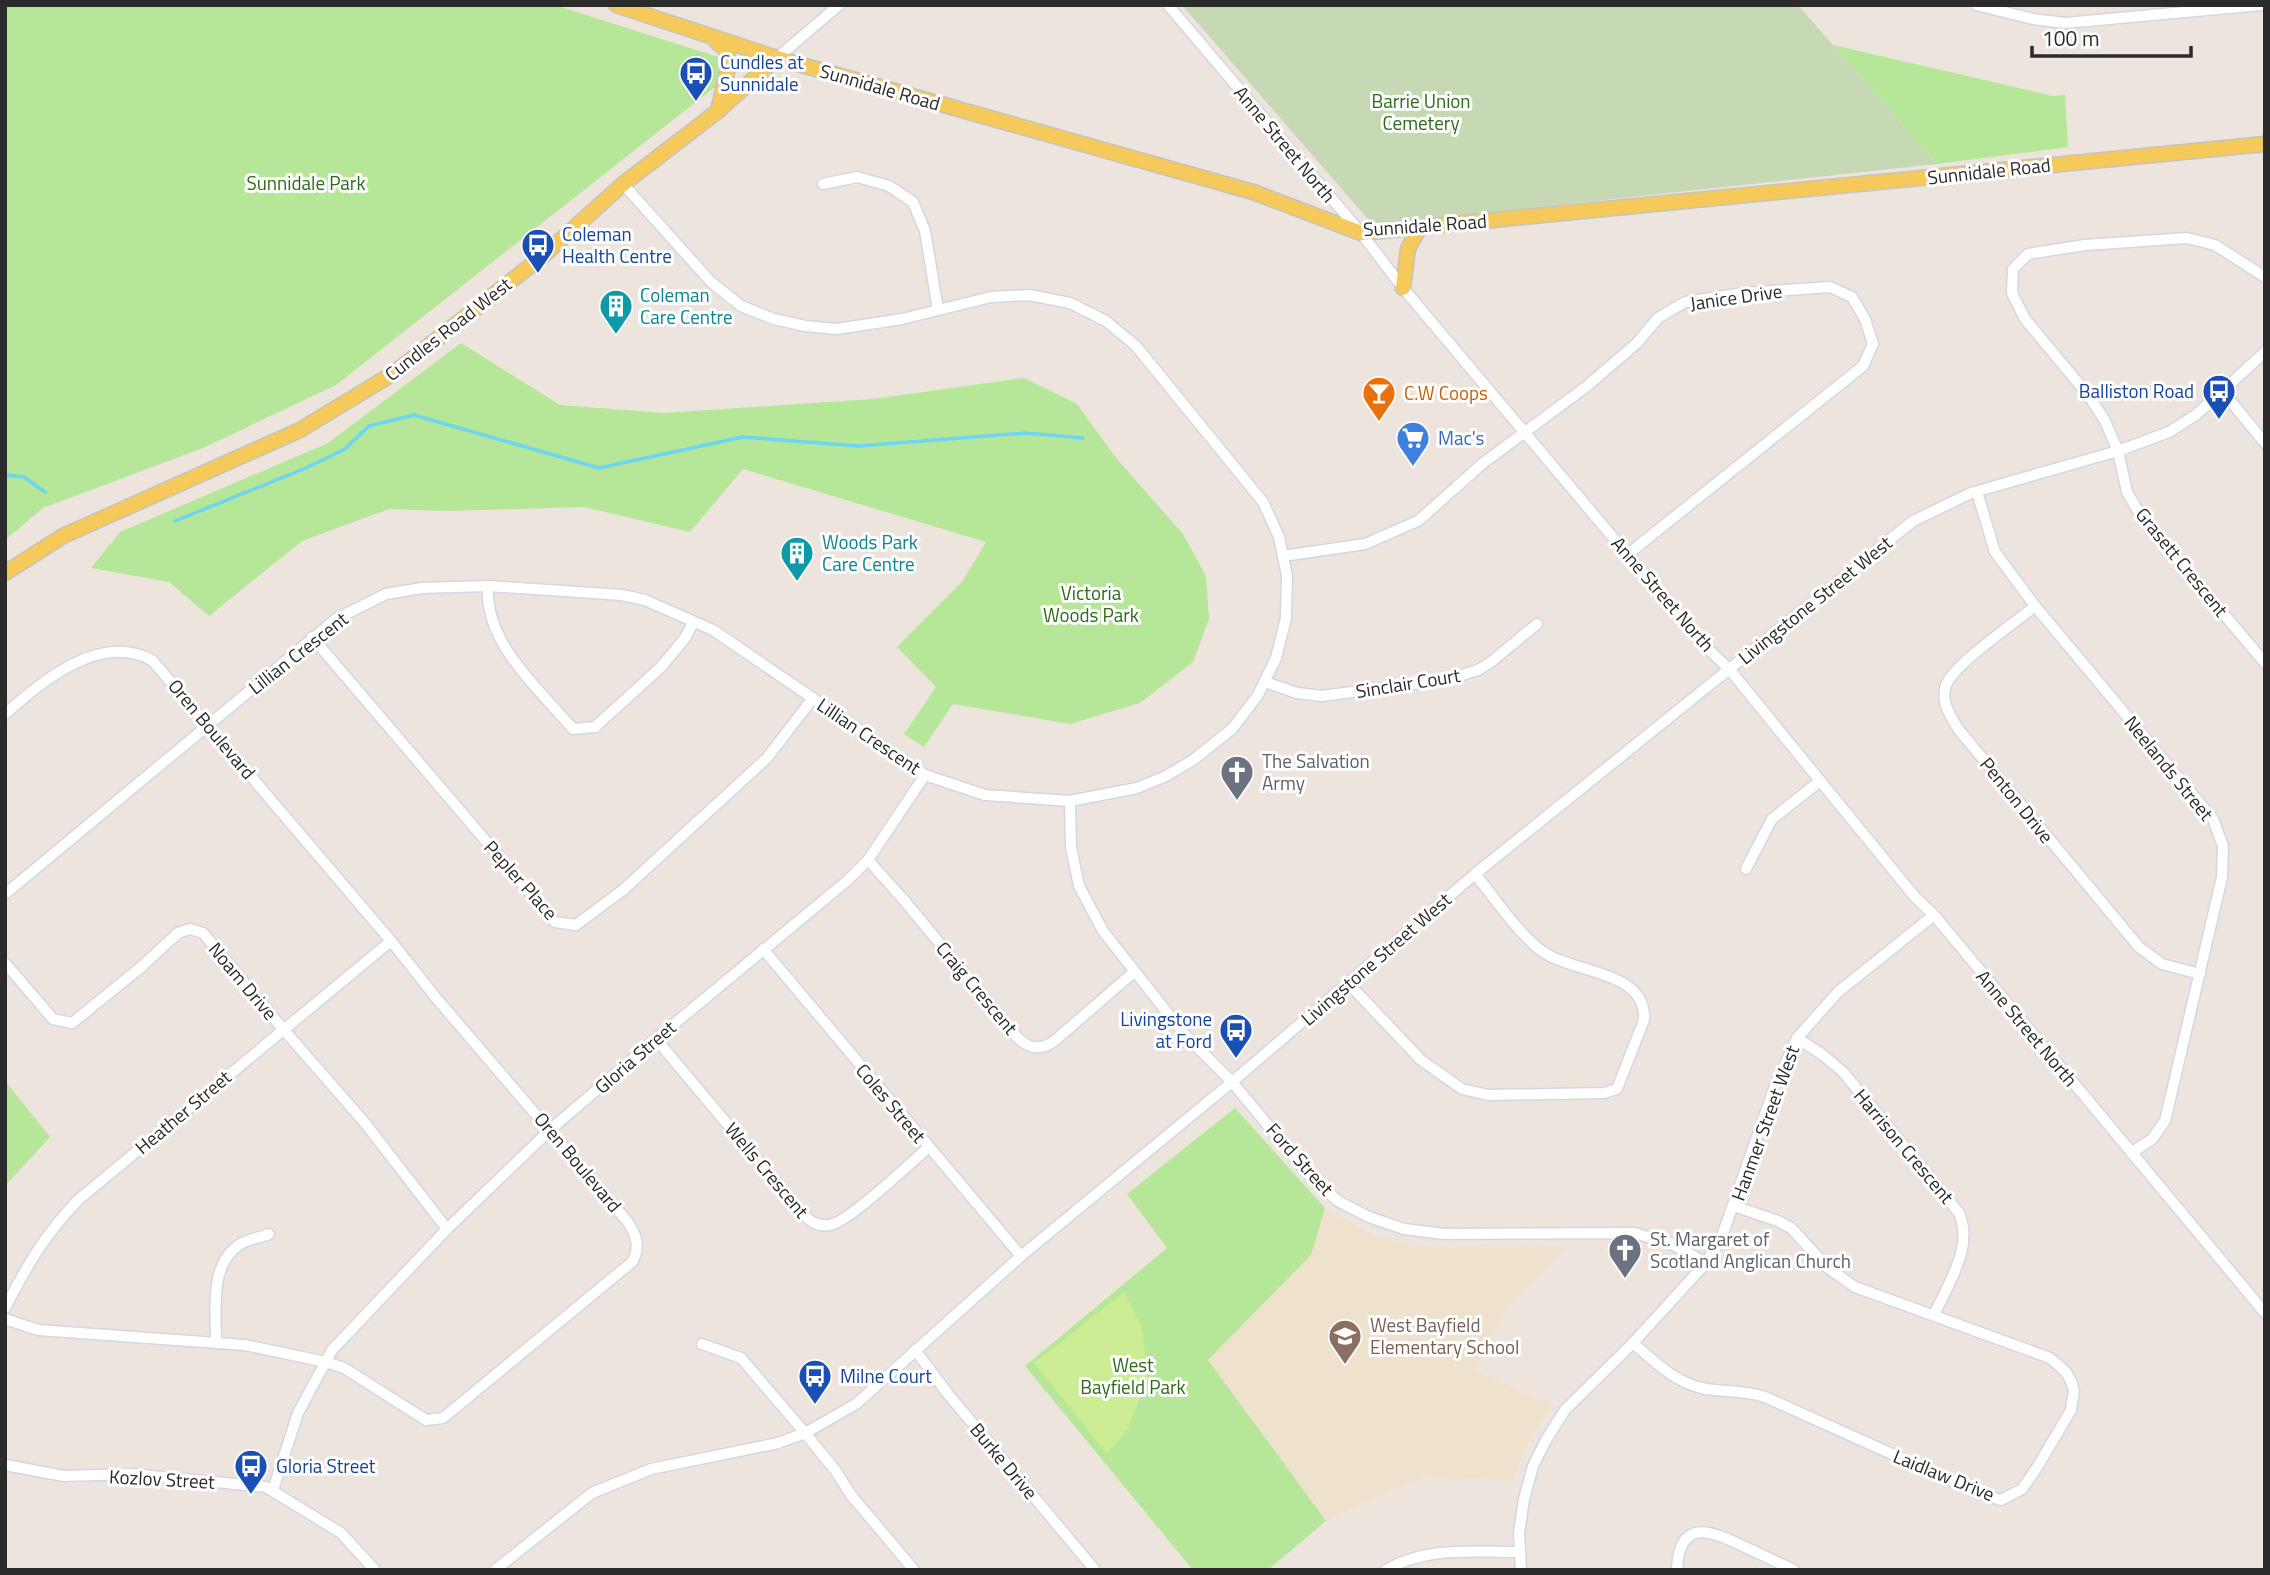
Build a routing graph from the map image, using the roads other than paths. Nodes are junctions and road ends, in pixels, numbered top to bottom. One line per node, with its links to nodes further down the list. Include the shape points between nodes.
1 (616, 5): 6 (main road, Sunnidale Road)
2 (839, 5): 7 (street, Cundles Road West)
3 (1168, 5): 13 (street, Anne Street North)
4 (1976, 5): 5 (street, via 2065,23)
5 (2260, 5)
6 (714, 39): 7 (main road, Sunnidale Road); 8 (main road, via 728,52)
7 (777, 58): 8 (main road, Cundles Road West); 13 (main road, Sunnidale Road, via 1253,192)
8 (718, 111): 10 (main road, Cundles Road West)
9 (2265, 144): 12 (main road, Sunnidale Road)
10 (624, 184): 16 (street, Lillian Crescent, via 711,282 741,306 774,319 837,329); 25 (main road, Cundles Road West, via 544,255 394,373 300,430 62,536)
11 (823, 184): 16 (street, via 857,177 888,186 913,202 925,231)
12 (1419, 228): 13 (main road, Sunnidale Road); 15 (main road, via 1408,249)
13 (1361, 233): 15 (street, Anne Street North)
14 (2265, 277): 21 (street, Grasett Crescent, via 2215,245 2187,238 2028,254 2013,269 2012,293 2025,319 2090,396)
15 (1404, 288): 19 (street, Anne Street North)
16 (938, 310): 24 (street, Lillian Crescent, via 991,297 1029,295 1070,303 1106,321 1136,346 1263,502)
17 (2265, 352): 18 (street, Livingstone Street West)
18 (2223, 392): 20 (street); 21 (street, Livingstone Street West, via 2169,432)
19 (1524, 431): 23 (street, Anne Street North); 23 (street, Janice Drive, via 1587,386 1637,343 1658,318 1685,302 1830,287 1852,297 1873,344 1863,366); 24 (street, Janice Drive, via 1418,521 1365,544)
20 (2265, 443)
21 (2118, 452): 22 (street, Livingstone Street West); 31 (street, Grasett Crescent, via 2127,492 2141,516)
22 (1977, 492): 27 (street, Neelands Street, via 1995,552); 32 (street, Livingstone Street West, via 1913,521)
23 (1628, 555): 32 (street, Anne Street North)
24 (1283, 556): 33 (street, Lillian Crescent, via 1286,618)
25 (5, 573)
26 (488, 586): 28 (street, Lillian Crescent, via 622,595 645,600); 28 (street, via 486,604 494,628 513,658 573,729 595,727 661,667); 30 (street, Lillian Crescent, via 386,594 336,619)
27 (2035, 606): 49 (street, Neelands Street, via 2213,819 2222,846 2222,877); 49 (street, Penton Drive, via 1961,665 1946,685 1945,708 2139,947 2162,964)
28 (693, 623): 34 (street, Lillian Crescent, via 713,630)
29 (1537, 624): 33 (street, Sinclair Court, via 1491,662 1449,679 1322,696)
30 (312, 637): 34 (street, Pepler Place, via 555,922 576,925 623,890 767,758); 36 (street, Lillian Crescent)
31 (2265, 663)
32 (1729, 669): 38 (street, Anne Street North); 42 (street, Livingstone Street West)
33 (1265, 682): 39 (street, Lillian Crescent, via 1232,729 1193,760 1137,788)
34 (813, 698): 37 (street, Lillian Crescent)
35 (5, 713): 36 (street, Oren Boulevard, via 59,671 118,651 152,660)
36 (208, 725): 43 (street, Lillian Crescent); 45 (street, Oren Boulevard)
37 (925, 775): 39 (street, Lillian Crescent, via 985,795); 40 (street, Gloria Street)
38 (1820, 781): 41 (street, via 1772,819); 44 (street, Anne Street North)
39 (1070, 801): 48 (street, Ford Street, via 1071,847 1079,886 1103,931)
40 (868, 860): 46 (street, Gloria Street); 48 (street, Craig Crescent, via 1028,1046 1053,1042)
41 (1746, 869)
42 (1475, 874): 50 (street, Livingstone Street West); 50 (street, via 1539,949 1569,965 1620,981 1640,996 1644,1020 1617,1089 1604,1094 1488,1095 1462,1089 1421,1060)
43 (5, 894)
44 (1934, 915): 52 (street, Hanmer Street West, via 1838,992); 57 (street, Anne Street North)
45 (391, 941): 51 (street, Heather Street); 55 (street, Oren Boulevard)
46 (763, 949): 53 (street, Gloria Street); 56 (street, Coles Street)
47 (5, 963): 51 (street, Noam Drive, via 54,1019 72,1023 178,933 190,929 203,933)
48 (1134, 972): 54 (street, Ford Street, via 1185,1035)
49 (2200, 974): 57 (street, Neelands Street, via 2165,1121 2152,1139)
50 (1348, 983): 54 (street, Livingstone Street West)
51 (283, 1029): 59 (street, Noam Drive, via 365,1123); 63 (street, Heather Street, via 78,1200 29,1261)
52 (1797, 1038): 58 (street, Hanmer Street West, via 1775,1086); 65 (street, Harrison Crescent, via 1843,1072 1959,1213 1965,1241)
53 (656, 1039): 55 (street, Gloria Street); 56 (street, Wells Crescent, via 810,1221 820,1225 841,1221)
54 (1232, 1082): 61 (street, Livingstone Street West); 62 (street, Ford Street, via 1311,1177 1368,1217 1404,1229 1444,1234 1634,1233 1670,1243)
55 (551, 1129): 59 (street, Gloria Street); 71 (street, Oren Boulevard, via 633,1230 638,1249 632,1262 443,1418 426,1420 344,1368)
56 (928, 1148): 61 (street, Coles Street)
57 (2131, 1153): 64 (street, Anne Street North)
58 (1734, 1206): 62 (street, Hanmer Street West); 65 (street, Laidlaw Drive, via 1791,1228 1828,1268 1855,1287)
59 (447, 1229): 71 (street, Gloria Street, via 332,1350)
60 (270, 1234): 67 (street, via 242,1243 222,1264)
61 (1021, 1256): 70 (street, Livingstone Street West)
62 (1706, 1263): 68 (street, Hanmer Street West)
63 (5, 1308)
64 (2265, 1313)
65 (1934, 1315): 68 (street, Laidlaw Drive, via 2050,1358 2073,1386 2071,1410 2038,1466 2022,1489 2001,1500 1765,1397 1688,1384)
66 (5, 1319): 67 (street, Oren Boulevard, via 38,1330)
67 (216, 1342): 71 (street, Oren Boulevard)
68 (1633, 1343): 75 (street, Hanmer Street West, via 1565,1409 1546,1440 1528,1482)
69 (702, 1344): 72 (street, via 741,1358)
70 (915, 1350): 72 (street, Livingstone Street West, via 856,1404); 79 (street, Burke Drive)
71 (326, 1362): 74 (street, Gloria Street, via 299,1413)
72 (805, 1433): 77 (street, Livingstone Street West, via 758,1448 650,1469 592,1493); 78 (street)
73 (5, 1465): 74 (street, Kozlov Street, via 64,1476 131,1474)
74 (273, 1490): 76 (street, Kozlov Street, via 341,1533)
75 (1520, 1552): 80 (street, via 1437,1553); 81 (street, Hanmer Street West)
76 (375, 1570)
77 (495, 1570)
78 (914, 1570)
79 (1096, 1570)
80 (1386, 1570)
81 (1521, 1570)
82 (1677, 1570): 83 (street, via 1683,1541 1697,1531 1706,1531)
83 (1794, 1570)

